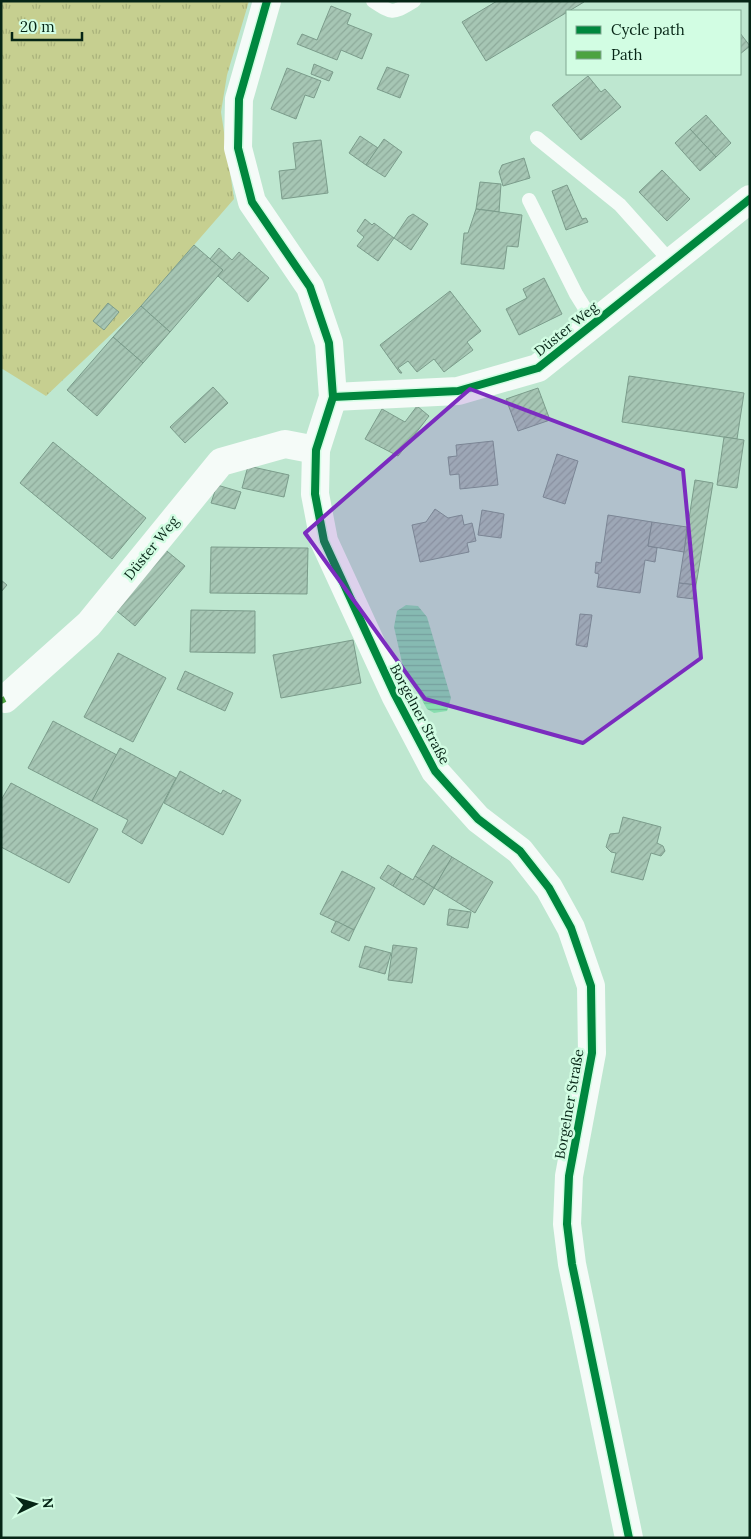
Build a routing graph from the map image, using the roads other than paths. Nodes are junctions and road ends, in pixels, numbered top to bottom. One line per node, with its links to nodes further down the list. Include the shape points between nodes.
1 (267, 1): 9 (street, Borgelner Straße, via 239,99 238,148 252,202 310,287 329,343)
2 (373, 1): 3 (lane, via 391,12)
3 (414, 1)
4 (537, 138): 7 (lane, via 620,205)
5 (750, 199): 7 (street, Düster Weg)
6 (529, 200): 8 (lane)
7 (671, 262): 8 (street, Düster Weg)
8 (594, 323): 9 (street, Düster Weg, via 538,368 458,391)
9 (333, 397): 10 (street, Borgelner Straße)
10 (316, 450): 11 (street, Düster Weg, via 285,444 222,462 89,624); 12 (street, Borgelner Straße, via 314,494 324,542 394,695 435,771 478,819 520,851 549,888 571,928 591,986 592,1053 569,1176 567,1224 572,1264)
11 (5, 699)
12 (629, 1538)

